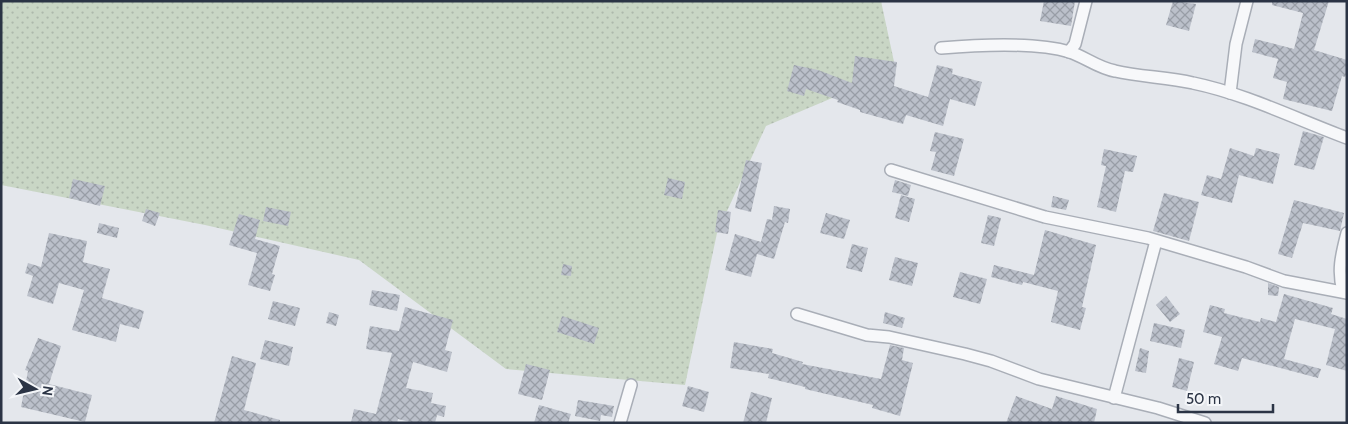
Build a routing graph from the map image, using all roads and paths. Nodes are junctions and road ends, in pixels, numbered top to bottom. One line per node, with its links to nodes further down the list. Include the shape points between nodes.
1 (1086, 1): 4 (street, via 1075,44)
2 (1247, 1): 5 (street, via 1236,44)
3 (941, 48): 4 (street, via 1043,47)
4 (1069, 52): 5 (street, via 1102,68 1193,83)
5 (1230, 93): 6 (street)
6 (1347, 138)
7 (891, 170): 9 (street, via 1045,217)
8 (1347, 233): 10 (street, via 1339,277)
9 (1156, 241): 10 (street, via 1284,281); 13 (street)
10 (1345, 292)
11 (797, 314): 13 (street, via 867,335 991,360 1039,379)
12 (631, 385): 14 (street)
13 (1114, 398): 15 (street)
14 (620, 423)
15 (1205, 423)

